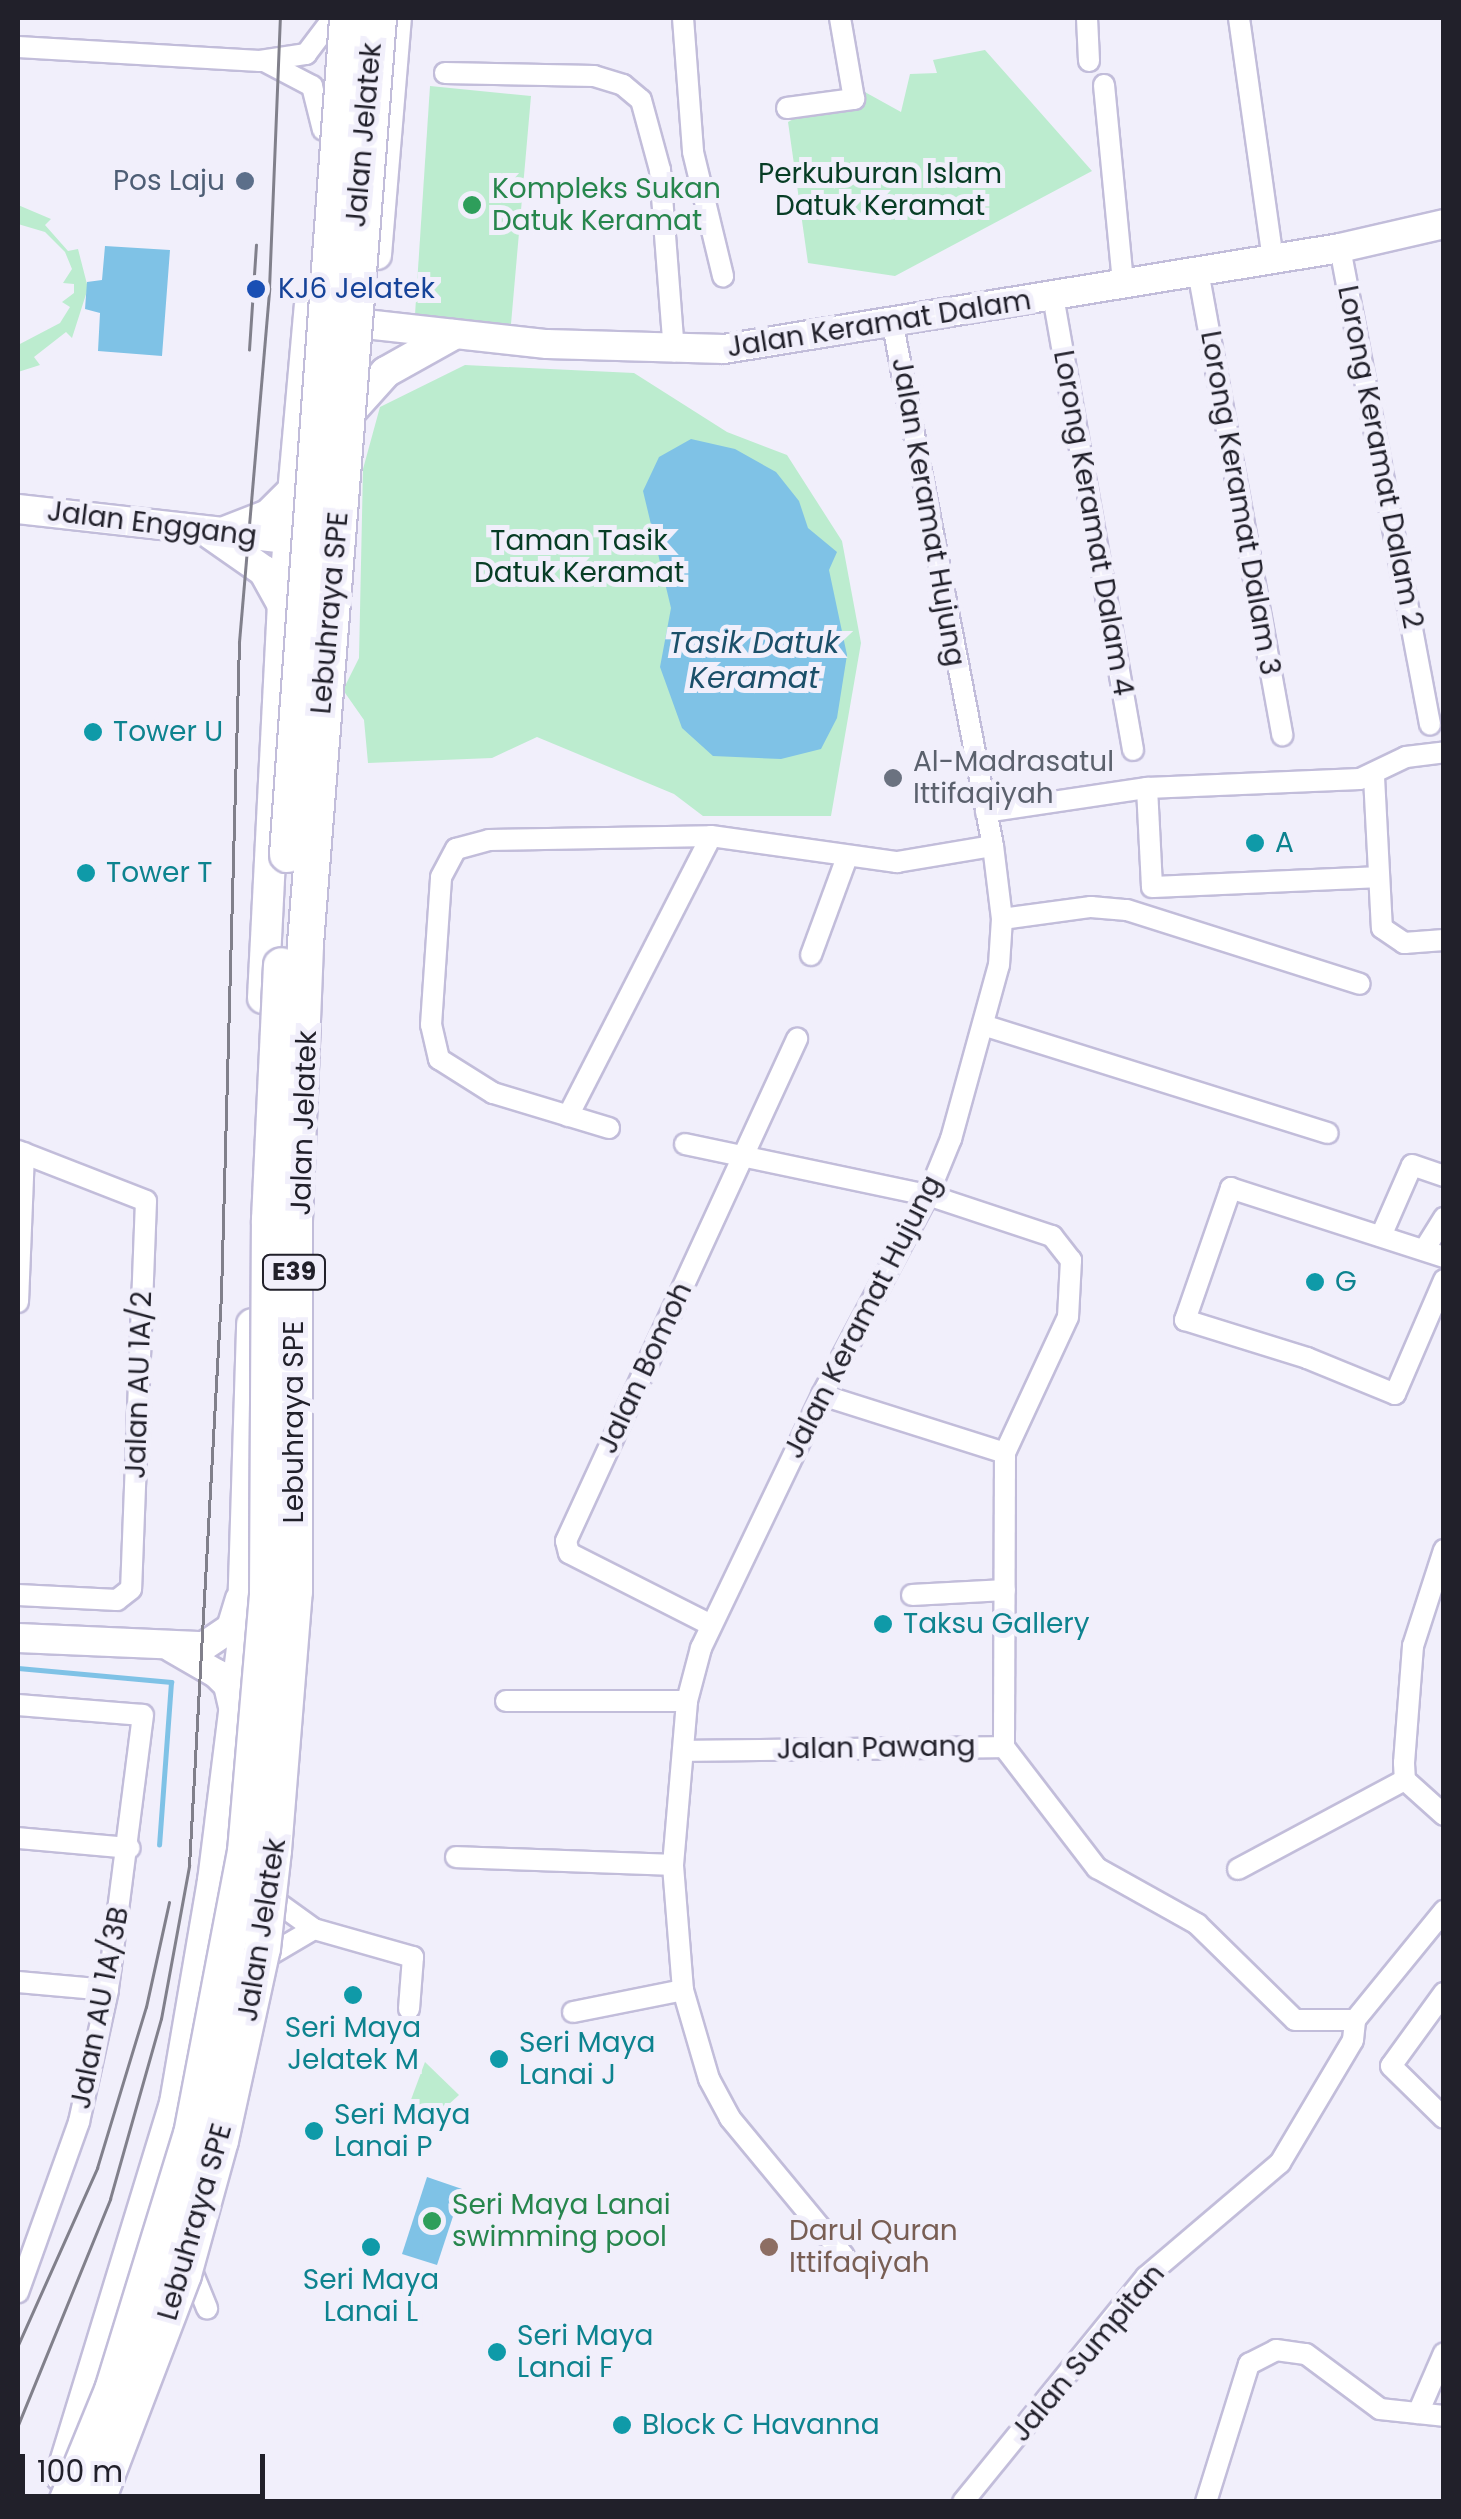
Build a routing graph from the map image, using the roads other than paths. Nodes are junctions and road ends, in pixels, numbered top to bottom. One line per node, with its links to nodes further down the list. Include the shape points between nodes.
1 (336, 18): 9 (street, via 306,54); 14 (main road, Jalan Jelatek); 111 (highway, Lebuhraya SPE / E39, bridge, via 273,1054 267,1594 245,1851 191,2134 112,2390)
2 (376, 18): 25 (main road, Jalan Jelatek); 112 (highway, Lebuhraya SPE / E39, bridge, via 305,942 294,1219 294,1591 262,1948 220,2140 177,2290)
3 (396, 18): 27 (street, via 372,306)
4 (683, 18): 15 (street)
5 (840, 18): 13 (street, via 854,99)
6 (1088, 18): 10 (street)
7 (1240, 18): 19 (street)
8 (18, 47): 9 (street)
9 (260, 60): 14 (street, via 312,86)
10 (1088, 61)
11 (445, 73): 16 (street, via 594,76 624,86 650,120)
12 (1104, 85): 22 (street)
13 (788, 108)
14 (323, 130): 24 (main road, Jalan Jelatek)
15 (693, 152): 16 (street); 21 (street)
16 (660, 170): 29 (street)
17 (1444, 224): 18 (street, Jalan Keramat Dalam)
18 (1340, 248): 19 (street, Jalan Keramat Dalam); 37 (street, Lorong Keramat Dalam 2)
19 (1274, 259): 20 (street, Jalan Keramat Dalam)
20 (1198, 271): 22 (street, Jalan Keramat Dalam); 38 (street, Lorong Keramat Dalam 3)
21 (723, 276)
22 (1123, 284): 23 (street, Jalan Keramat Dalam)
23 (1053, 296): 26 (street, Jalan Keramat Dalam); 39 (street, Lorong Keramat Dalam 4)
24 (309, 318): 25 (street, Jalan Keramat Dalam); 31 (main road, Jalan Jelatek)
25 (347, 322): 27 (street, Jalan Keramat Dalam); 30 (main road, Jalan Jelatek)
26 (893, 325): 29 (street, Jalan Keramat Dalam); 43 (street, Jalan Keramat Hujung)
27 (386, 327): 28 (street, Jalan Keramat Dalam)
28 (452, 335): 29 (street, Jalan Keramat Dalam); 30 (main road, via 386,372)
29 (674, 352)
30 (334, 432): 32 (main road, Jalan Jelatek)
31 (291, 491): 34 (street, via 253,522); 35 (main road, Jalan Jelatek)
32 (330, 507): 35 (main road, via 314,532); 74 (main road, Jalan Jelatek, via 301,1182)
33 (18, 508): 34 (street, Jalan Enggang)
34 (212, 534): 35 (street, Jalan Enggang); 36 (main road, via 264,570)
35 (288, 539): 36 (main road, Jalan Jelatek)
36 (283, 606): 70 (main road, Jalan Jelatek, via 258,1100)
37 (1430, 725)
38 (1282, 735)
39 (1132, 750)
40 (1444, 752): 41 (street, via 1406,757)
41 (1374, 777): 42 (street); 47 (street)
42 (1147, 788): 43 (street); 47 (street, via 1152,888)
43 (986, 812): 45 (street, Jalan Keramat Hujung)
44 (711, 836): 46 (street); 54 (street); 54 (street, via 488,840 456,849 445,862 431,1026 438,1059 470,1084)
45 (993, 846): 46 (street, via 914,860); 48 (street, Jalan Keramat Hujung)
46 (847, 858): 50 (street)
47 (1377, 877): 49 (street, via 1382,928 1390,938)
48 (1002, 919): 51 (street, via 1091,907 1127,910); 52 (street, Jalan Keramat Hujung)
49 (1444, 940)
50 (811, 955)
51 (1360, 984)
52 (986, 1026): 56 (street); 61 (street, Jalan Keramat Hujung)
53 (797, 1039): 59 (street, Jalan Bomoh)
54 (568, 1116): 55 (street)
55 (609, 1128)
56 (1328, 1133)
57 (685, 1144): 59 (street, Jalan Pawang)
58 (21, 1152): 66 (street); 72 (street, Jalan AU 1A/2, via 146,1201 132,1589 117,1600)
59 (743, 1156): 61 (street, Jalan Pawang); 75 (street, Jalan Bomoh, via 566,1541 569,1553)
60 (1444, 1176): 63 (street, via 1412,1164)
61 (928, 1195): 67 (street, Jalan Keramat Hujung); 68 (street, Jalan Pawang, via 1052,1236 1071,1260 1068,1317)
62 (1444, 1218): 64 (street)
63 (1380, 1236): 64 (street); 65 (street, via 1228,1189 1184,1318 1394,1394)
64 (1434, 1253)
65 (1444, 1280)
66 (18, 1302)
67 (822, 1395): 68 (street); 75 (street, Jalan Keramat Hujung)
68 (1006, 1453): 71 (street, Jalan Pawang)
69 (1444, 1550): 85 (street, via 1412,1646)
70 (245, 1572): 77 (main road, Jalan Jelatek); 78 (street, via 237,1616 219,1640)
71 (1005, 1590): 73 (street); 83 (street, Jalan Pawang)
72 (18, 1595)
73 (912, 1595)
74 (295, 1612): 77 (main road, via 262,1625); 92 (main road, Jalan Jelatek)
75 (711, 1626): 80 (street, Jalan Keramat Hujung)
76 (18, 1638): 78 (street)
77 (242, 1646): 82 (main road, Jalan Jelatek)
78 (172, 1648): 82 (street, via 228,1685)
79 (506, 1701): 80 (street)
80 (687, 1701): 84 (street, Jalan Keramat Hujung)
81 (18, 1705): 88 (street, Jalan AU 1A/3B, via 143,1715)
82 (235, 1728): 110 (main road, Jalan Jelatek, via 175,2103)
83 (1004, 1747): 84 (street, Jalan Pawang); 102 (street, via 1098,1868 1220,1942 1275,2007 1314,2024)
84 (686, 1751): 90 (street, Jalan Keramat Hujung)
85 (1406, 1780): 86 (street); 91 (street)
86 (1444, 1815)
87 (18, 1838): 88 (street)
88 (130, 1848): 97 (street, Jalan AU 1A/3B)
89 (456, 1857): 90 (street)
90 (674, 1865): 98 (street, Jalan Keramat Hujung)
91 (1238, 1869)
92 (272, 1898): 94 (street); 95 (main road, Jalan Jelatek)
93 (1444, 1911): 102 (street, Jalan Sumpitan)
94 (321, 1931): 95 (street); 100 (street, via 413,1957)
95 (262, 1960): 112 (main road, Jalan Jelatek, via 170,2311)
96 (18, 1982): 97 (street)
97 (108, 1990): 104 (street, Jalan AU 1A/3B, via 78,2122)
98 (683, 1990): 101 (street); 105 (street, Jalan Keramat Hujung, via 697,2047 730,2118)
99 (1444, 1993): 103 (street, via 1392,2066)
100 (409, 2010)
101 (572, 2012)
102 (1355, 2020): 113 (street, Jalan Sumpitan, via 1353,2040 1280,2163 1146,2277)
103 (1444, 2118)
104 (26, 2248): 106 (street, Jalan AU 1A/3B)
105 (844, 2256)
106 (18, 2292)
107 (1444, 2352): 108 (street)
108 (1418, 2413): 109 (street); 114 (street, via 1380,2409 1306,2354 1276,2350 1249,2364)
109 (1444, 2416)
110 (50, 2502)
111 (66, 2502)
112 (95, 2502)
113 (964, 2502)
114 (1206, 2502)

